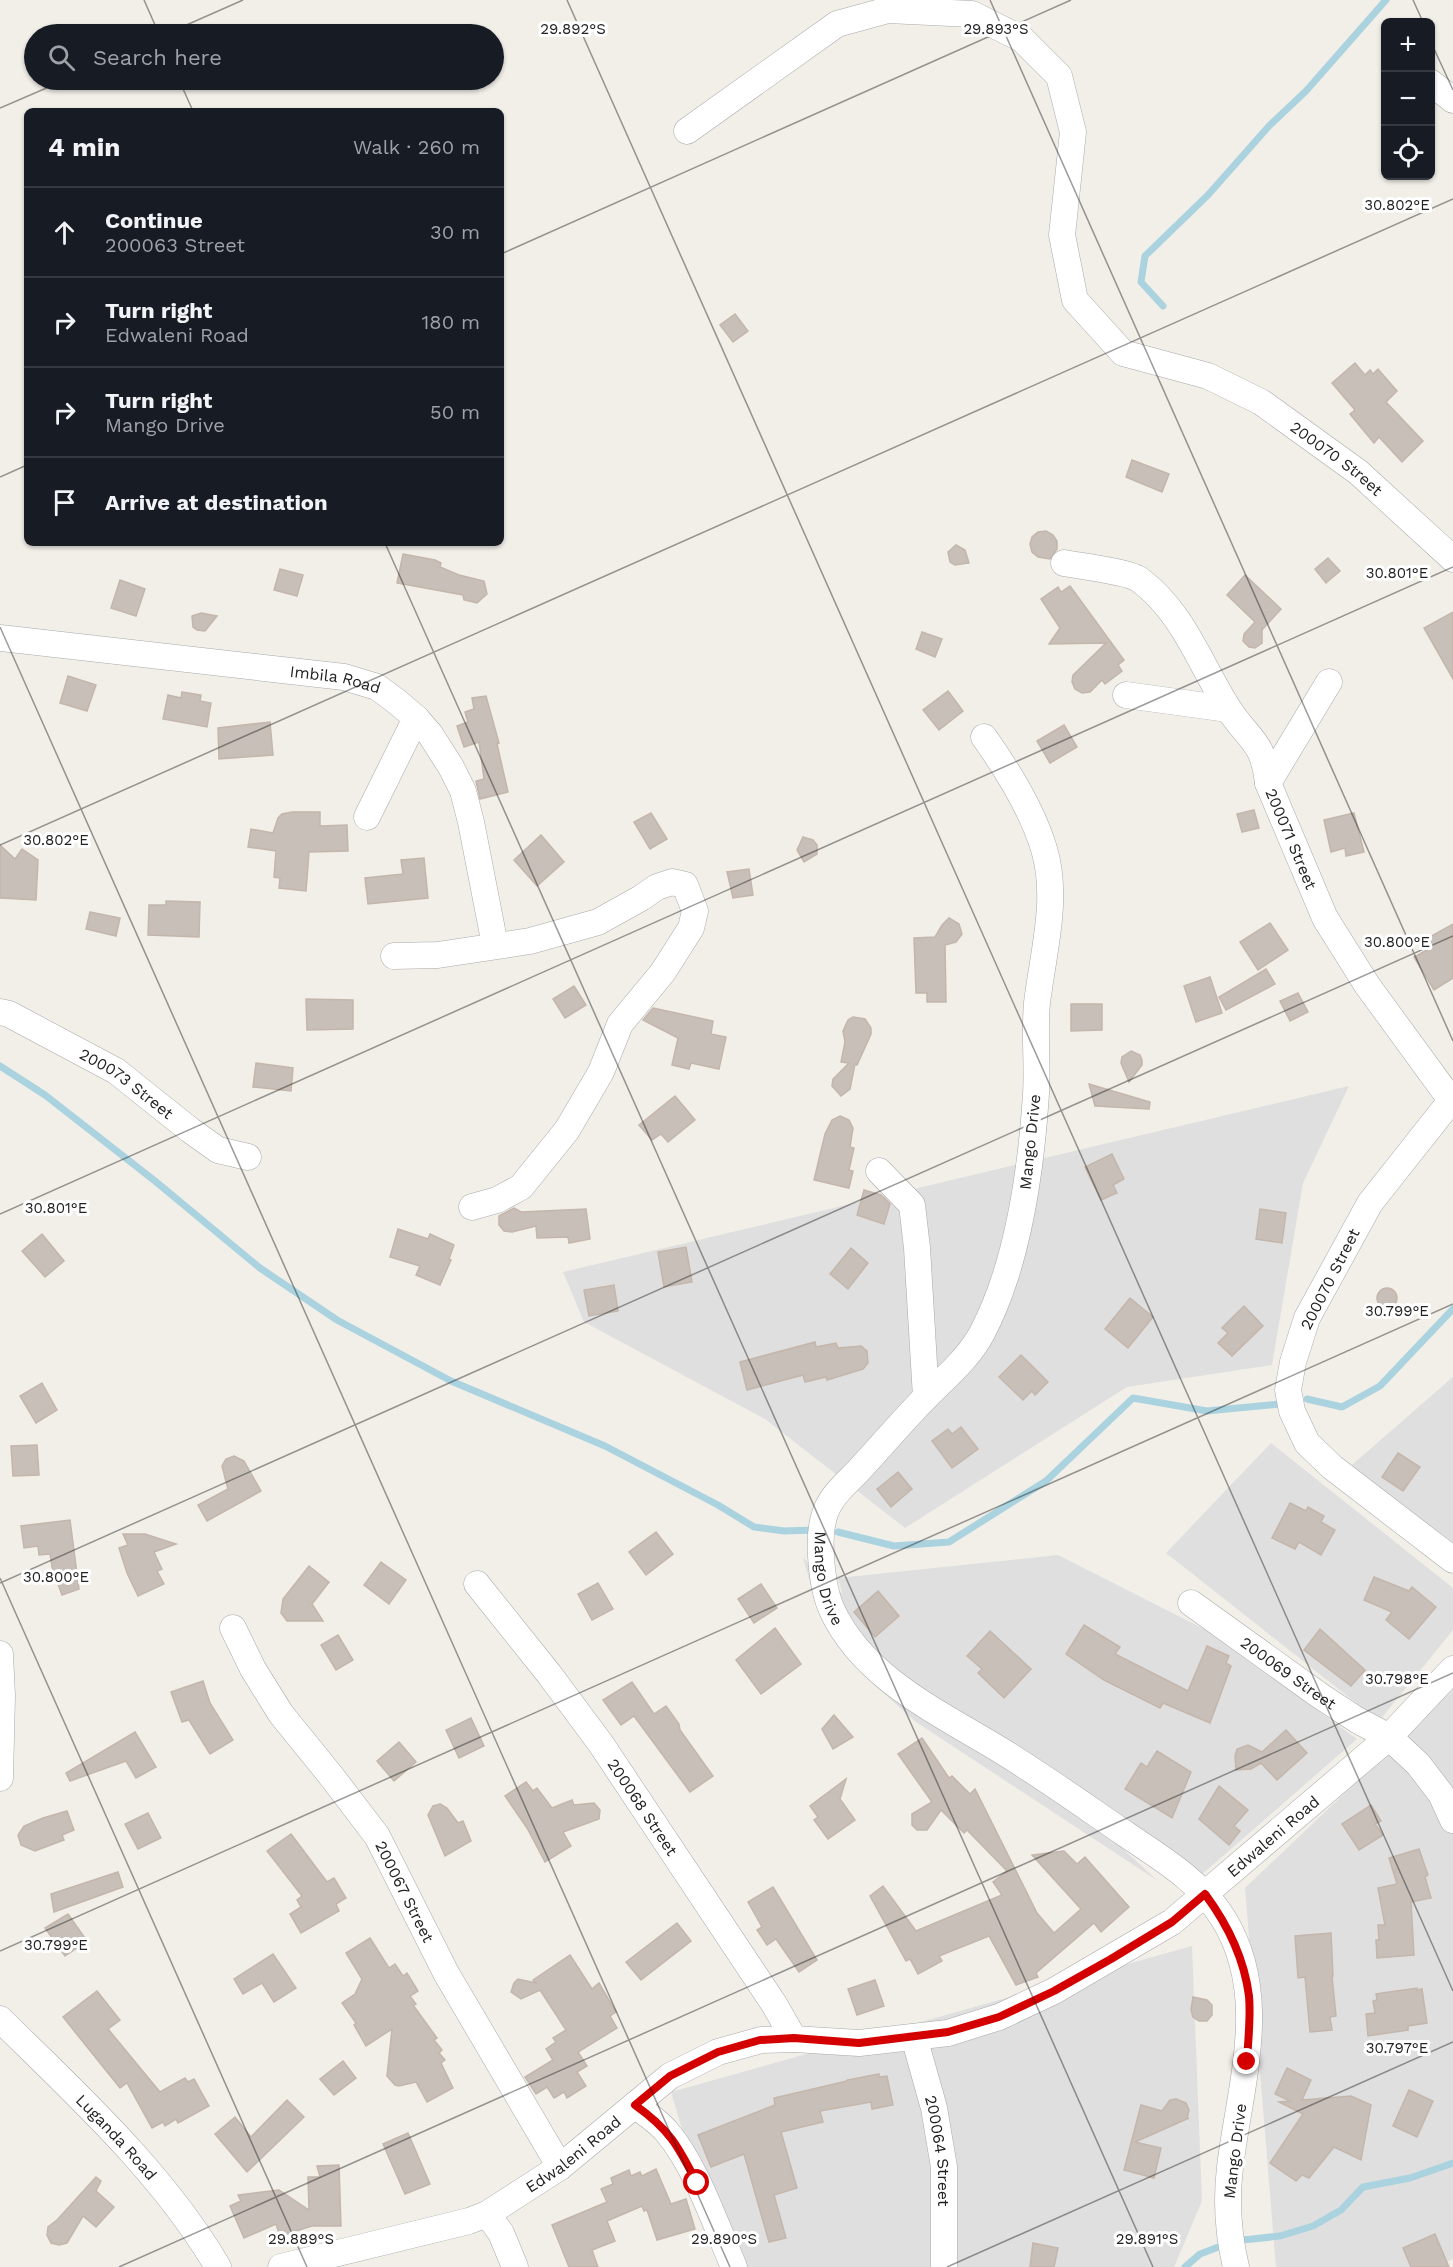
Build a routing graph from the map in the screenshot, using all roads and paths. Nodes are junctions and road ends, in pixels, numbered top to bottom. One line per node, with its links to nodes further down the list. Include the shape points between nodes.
1 (1435, 85): 2 (street)
2 (1453, 100)
3 (687, 131): 4 (street, 200070 Street, via 837,24 888,10 972,14 1022,39 1059,76 1073,132 1062,236 1075,300 1123,353 1208,376 1261,402 1358,472)
4 (1453, 559)
5 (1064, 563): 9 (street, 200071 Street, via 1138,578 1186,631)
6 (0, 638): 10 (street, Imbila Road, via 344,677 377,687)
7 (1329, 682): 12 (street)
8 (1126, 695): 9 (street)
9 (1228, 709): 12 (street, 200071 Street, via 1256,741 1266,762)
10 (416, 718): 13 (street); 14 (street, Imbila Road, via 430,734 463,791)
11 (984, 737): 21 (street, Mango Drive, via 1005,767 1045,850 1051,894 1036,1008 1036,1093 1026,1189 1004,1284 981,1335 961,1364)
12 (1268, 783): 17 (street, 200071 Street, via 1325,918 1367,985)
13 (367, 818)
14 (495, 945): 15 (street, via 438,955); 20 (street, via 530,941 589,926 672,882 685,885 695,910 691,928 663,972 620,1024 601,1072 567,1130 521,1186 497,1200)
15 (394, 956)
16 (0, 1012): 18 (street, 200073 Street, via 116,1071 218,1150)
17 (1452, 1099): 22 (street, 200070 Street, via 1370,1203 1307,1318 1288,1390 1292,1411 1307,1443 1332,1467)
18 (248, 1157)
19 (879, 1172): 21 (street, via 912,1205)
20 (472, 1207)
21 (926, 1397): 31 (street, Mango Drive, via 830,1503 822,1528 821,1557 830,1606 846,1635 872,1665 918,1700 1167,1861)
22 (1453, 1560)
23 (477, 1584): 34 (street, 200068 Street, via 601,1744)
24 (1191, 1603): 28 (street, 200069 Street, via 1319,1695)
25 (233, 1628): 36 (street, 200067 Street, via 281,1714 377,1836 446,1973)
26 (0, 1654): 29 (street)
27 (1453, 1669): 28 (street, Edwaleni Road)
28 (1389, 1737): 30 (street, 200069 Street, via 1418,1764 1441,1794); 31 (street, Edwaleni Road)
29 (0, 1778)
30 (1453, 1820)
31 (1205, 1894): 33 (street, Edwaleni Road, via 1172,1922 1054,1991 999,2017); 43 (street, Mango Drive, via 1223,1918 1241,1955 1249,1997 1247,2062 1230,2168 1228,2207)
32 (0, 2019): 38 (street, Luganda Road, via 145,2166 197,2232)
33 (914, 2037): 34 (street, Edwaleni Road, via 859,2043); 42 (street, 200064 Street, via 944,2167)
34 (794, 2038): 35 (street, Edwaleni Road, via 760,2040 718,2052 670,2076)
35 (635, 2105): 36 (street, Edwaleni Road); 41 (street, via 658,2122 684,2157)
36 (560, 2167): 37 (street, Edwaleni Road)
37 (487, 2214): 39 (street, Edwaleni Road); 40 (street, via 501,2233)
38 (218, 2267)
39 (281, 2267)
40 (514, 2267)
41 (734, 2267)
42 (944, 2267)
43 (1236, 2267)

